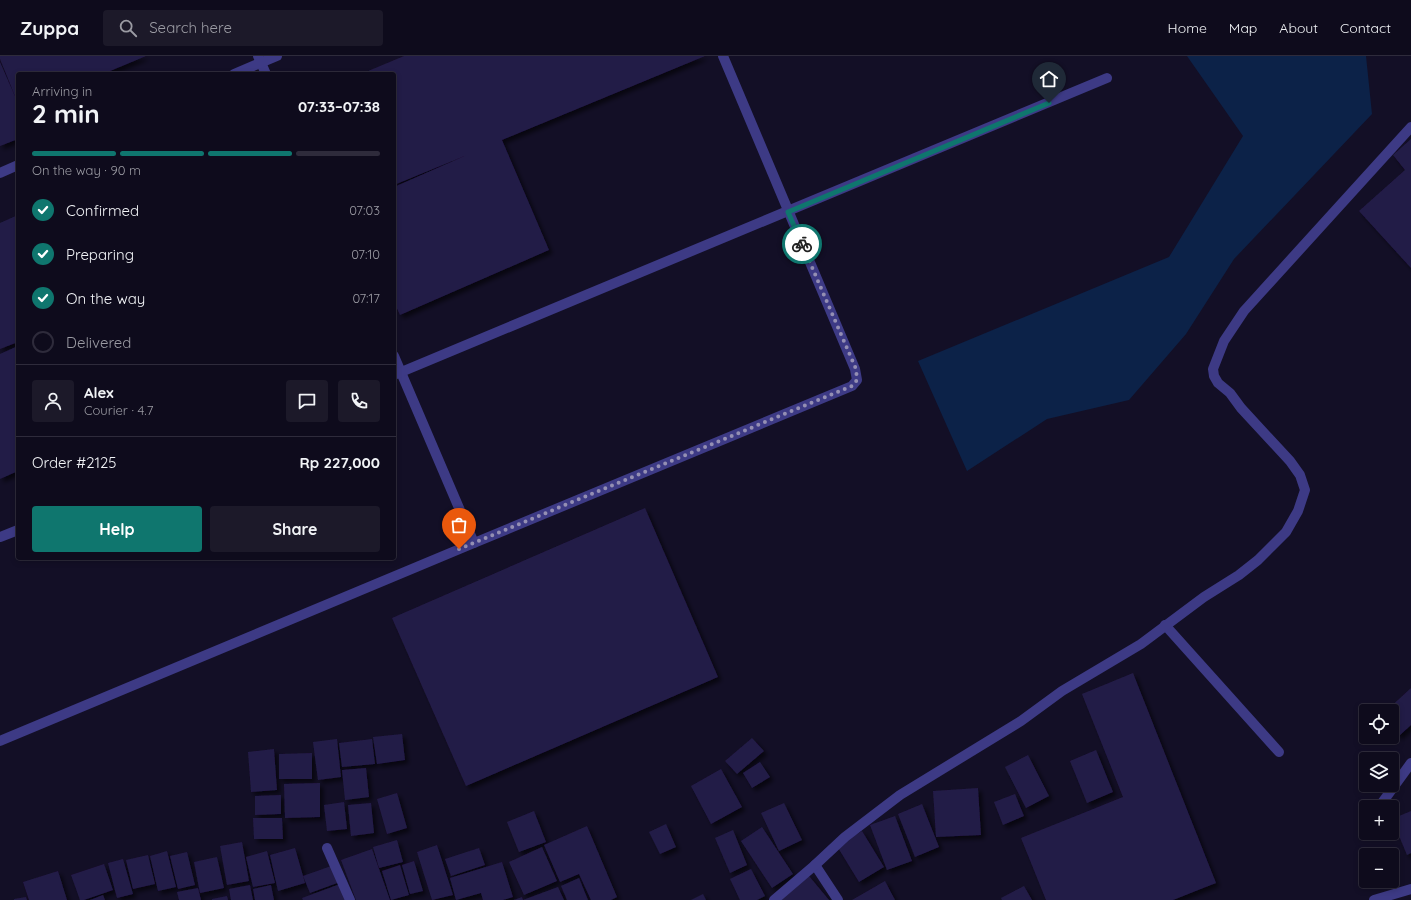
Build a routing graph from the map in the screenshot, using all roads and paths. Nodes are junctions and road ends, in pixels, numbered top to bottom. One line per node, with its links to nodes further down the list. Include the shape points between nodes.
1 (277, 56): 3 (street)
2 (723, 56): 10 (street)
3 (259, 59): 4 (street); 5 (street)
4 (237, 72)
5 (265, 72)
6 (1107, 78): 10 (street)
7 (1411, 127): 15 (street, via 1244,312 1224,341 1214,376 1290,461 1300,475 1305,490 1298,511 1286,532 1258,560)
8 (16, 166): 9 (street)
9 (0, 173)
10 (788, 212): 11 (street); 14 (street, via 856,369 857,380 852,386)
11 (398, 373): 14 (street)
12 (16, 531): 13 (street)
13 (0, 537)
14 (474, 543): 16 (street)
15 (1165, 626): 17 (street); 21 (street, via 1141,644 1062,691 1021,721 900,795 845,837)
16 (0, 741)
17 (1279, 752)
18 (1411, 763): 19 (street)
19 (1384, 800)
20 (327, 848): 23 (street)
21 (815, 866): 24 (street); 25 (street)
22 (1411, 889): 26 (street)
23 (350, 900)
24 (774, 900)
25 (838, 900)
26 (1374, 900)

